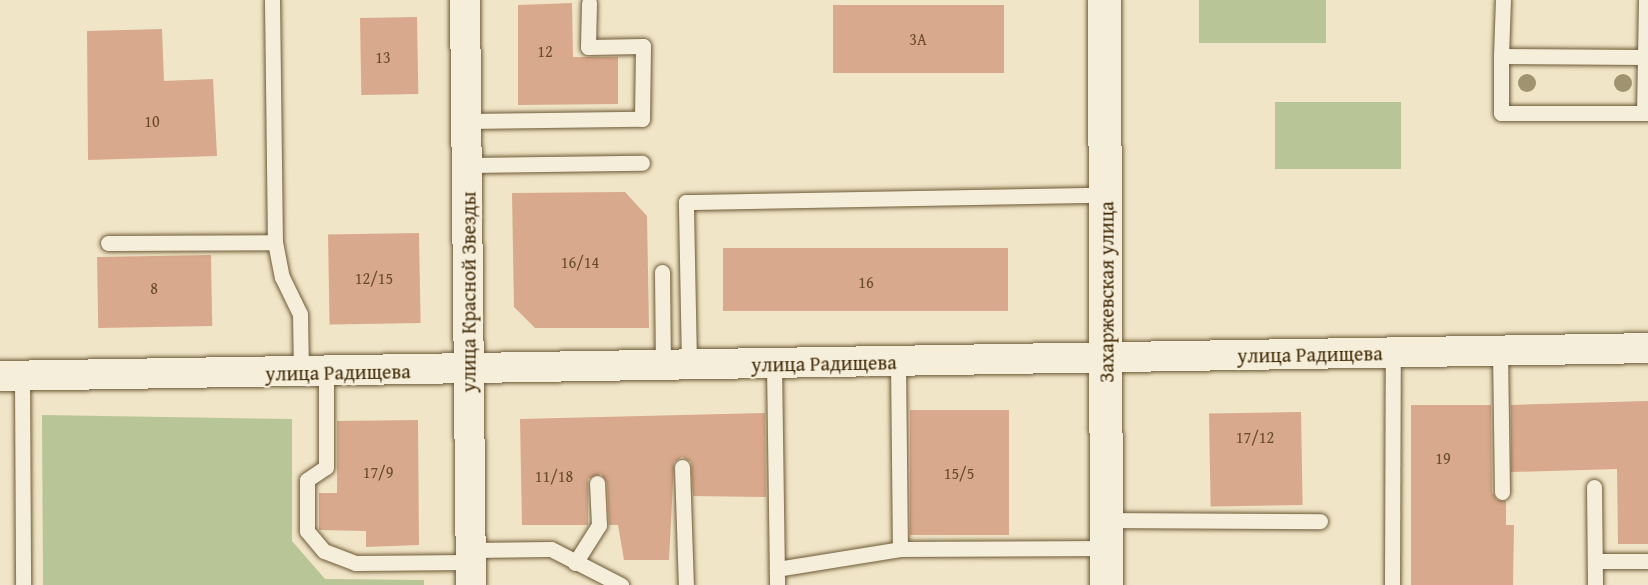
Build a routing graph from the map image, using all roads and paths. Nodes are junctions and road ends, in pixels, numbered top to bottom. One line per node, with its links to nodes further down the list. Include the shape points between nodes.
1 (272, 0): 14 (lane)
2 (1104, 0): 13 (street, Захаржевская улица)
3 (1503, 0): 7 (lane)
4 (1646, 0): 8 (lane)
5 (463, 1): 10 (street, улица Красной Звезды)
6 (589, 3): 10 (lane, via 588,47 643,46 642,119)
7 (1501, 56): 8 (lane); 9 (lane, via 1501,113)
8 (1645, 57): 9 (lane)
9 (1646, 113)
10 (467, 121): 12 (street, улица Красной Звезды)
11 (642, 163): 12 (lane)
12 (468, 165): 24 (street, улица Красной Звезды)
13 (1106, 195): 20 (street, Захаржевская улица); 23 (lane, via 686,202)
14 (274, 242): 15 (lane); 25 (lane, via 282,277 300,314)
15 (108, 243)
16 (662, 273): 23 (lane)
17 (1648, 348): 18 (street, улица Радищева)
18 (1500, 350): 19 (street, улица Радищева); 30 (lane)
19 (1393, 352): 20 (street, улица Радищева); 44 (lane)
20 (1106, 359): 21 (street, улица Радищева); 32 (street, Захаржевская улица)
21 (898, 362): 22 (street, улица Радищева); 33 (lane)
22 (774, 364): 23 (street, улица Радищева); 38 (lane)
23 (676, 365): 24 (street, улица Радищева)
24 (469, 371): 25 (street, улица Радищева); 37 (street, улица Красной Звезды)
25 (313, 373): 26 (street, улица Радищева); 37 (lane, via 326,467 307,480 307,531 324,551 355,563)
26 (11, 376): 39 (lane)
27 (682, 467): 41 (lane)
28 (597, 483): 36 (lane, via 599,525)
29 (1594, 487): 34 (lane)
30 (1502, 492)
31 (1320, 521): 32 (lane)
32 (1106, 534): 33 (lane); 43 (street, Захаржевская улица)
33 (900, 549): 38 (lane)
34 (1596, 561): 35 (lane); 45 (lane)
35 (1648, 561)
36 (575, 562): 37 (lane, via 551,549); 40 (lane)
37 (470, 566)
38 (777, 568): 42 (lane)
39 (23, 585)
40 (621, 585)
41 (686, 585)
42 (777, 585)
43 (1106, 585)
44 (1392, 585)
45 (1595, 585)

